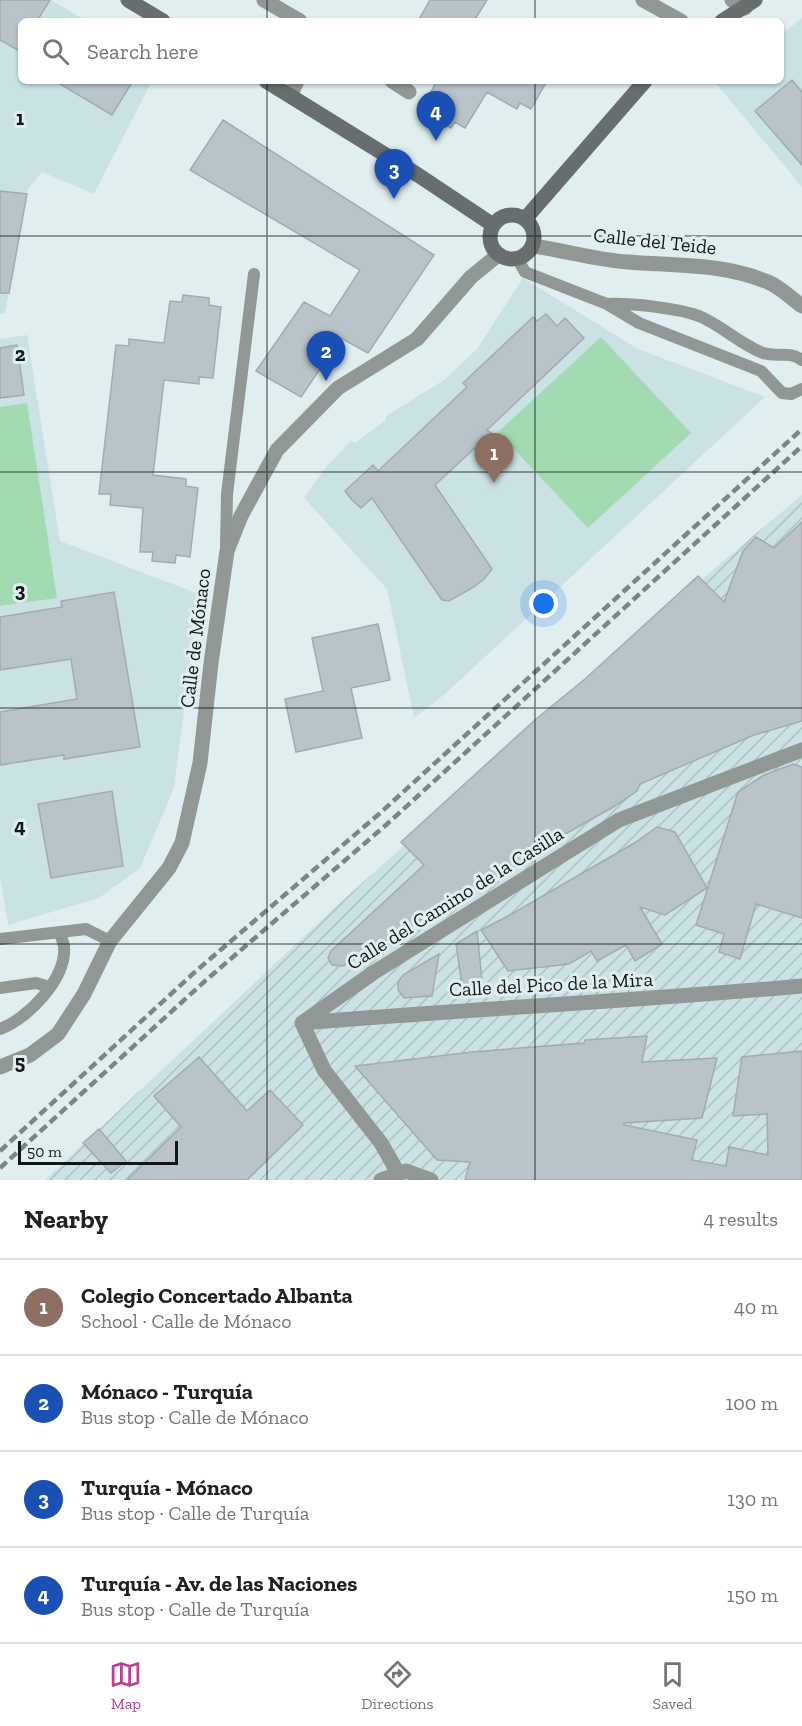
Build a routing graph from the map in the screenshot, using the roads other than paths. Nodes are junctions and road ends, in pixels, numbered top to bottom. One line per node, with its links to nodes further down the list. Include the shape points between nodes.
1 (264, 0): 6 (street)
2 (643, 0): 7 (street)
3 (135, 2): 5 (street)
4 (744, 3): 8 (street)
5 (159, 18)
6 (295, 18)
7 (676, 18)
8 (726, 18)
9 (271, 84): 14 (street)
10 (296, 84): 14 (street)
11 (397, 84): 13 (street)
12 (642, 84): 15 (street)
13 (409, 92)
14 (290, 96): 16 (street)
15 (525, 219): 16 (street, via 508,215); 17 (street, via 534,231)
16 (493, 225): 18 (street, via 491,244)
17 (532, 246): 19 (street); 22 (street, Calle del Teide, via 609,260 730,270 770,282)
18 (498, 255): 19 (street); 25 (street, Calle de Mónaco, via 471,277 417,339 339,388 277,450 241,516)
19 (517, 258): 21 (lane, via 525,272)
20 (254, 274): 25 (lane, via 227,494)
21 (607, 304): 23 (lane, via 699,317 754,350 768,355 794,354); 24 (lane, via 639,323 761,371 782,393)
22 (802, 306)
23 (802, 360)
24 (802, 389)
25 (226, 556): 29 (street, Calle de Mónaco, via 200,763 182,843 169,868)
26 (802, 750): 33 (street, Calle del Camino de la Casilla, via 620,820 373,972)
27 (59, 932): 28 (lane); 29 (lane, via 86,929); 32 (lane, via 64,947)
28 (0, 939)
29 (110, 941): 35 (street, Calle de Mónaco, via 84,994 58,1034 30,1055)
30 (802, 986): 33 (street, Calle del Pico de la Mira)
31 (0, 987): 32 (lane, via 36,983)
32 (50, 987): 34 (lane, via 20,1019)
33 (302, 1023): 36 (street, via 324,1070 381,1143)
34 (0, 1029)
35 (0, 1067)
36 (398, 1173): 37 (street); 38 (street, via 406,1171)
37 (381, 1180)
38 (431, 1180)

